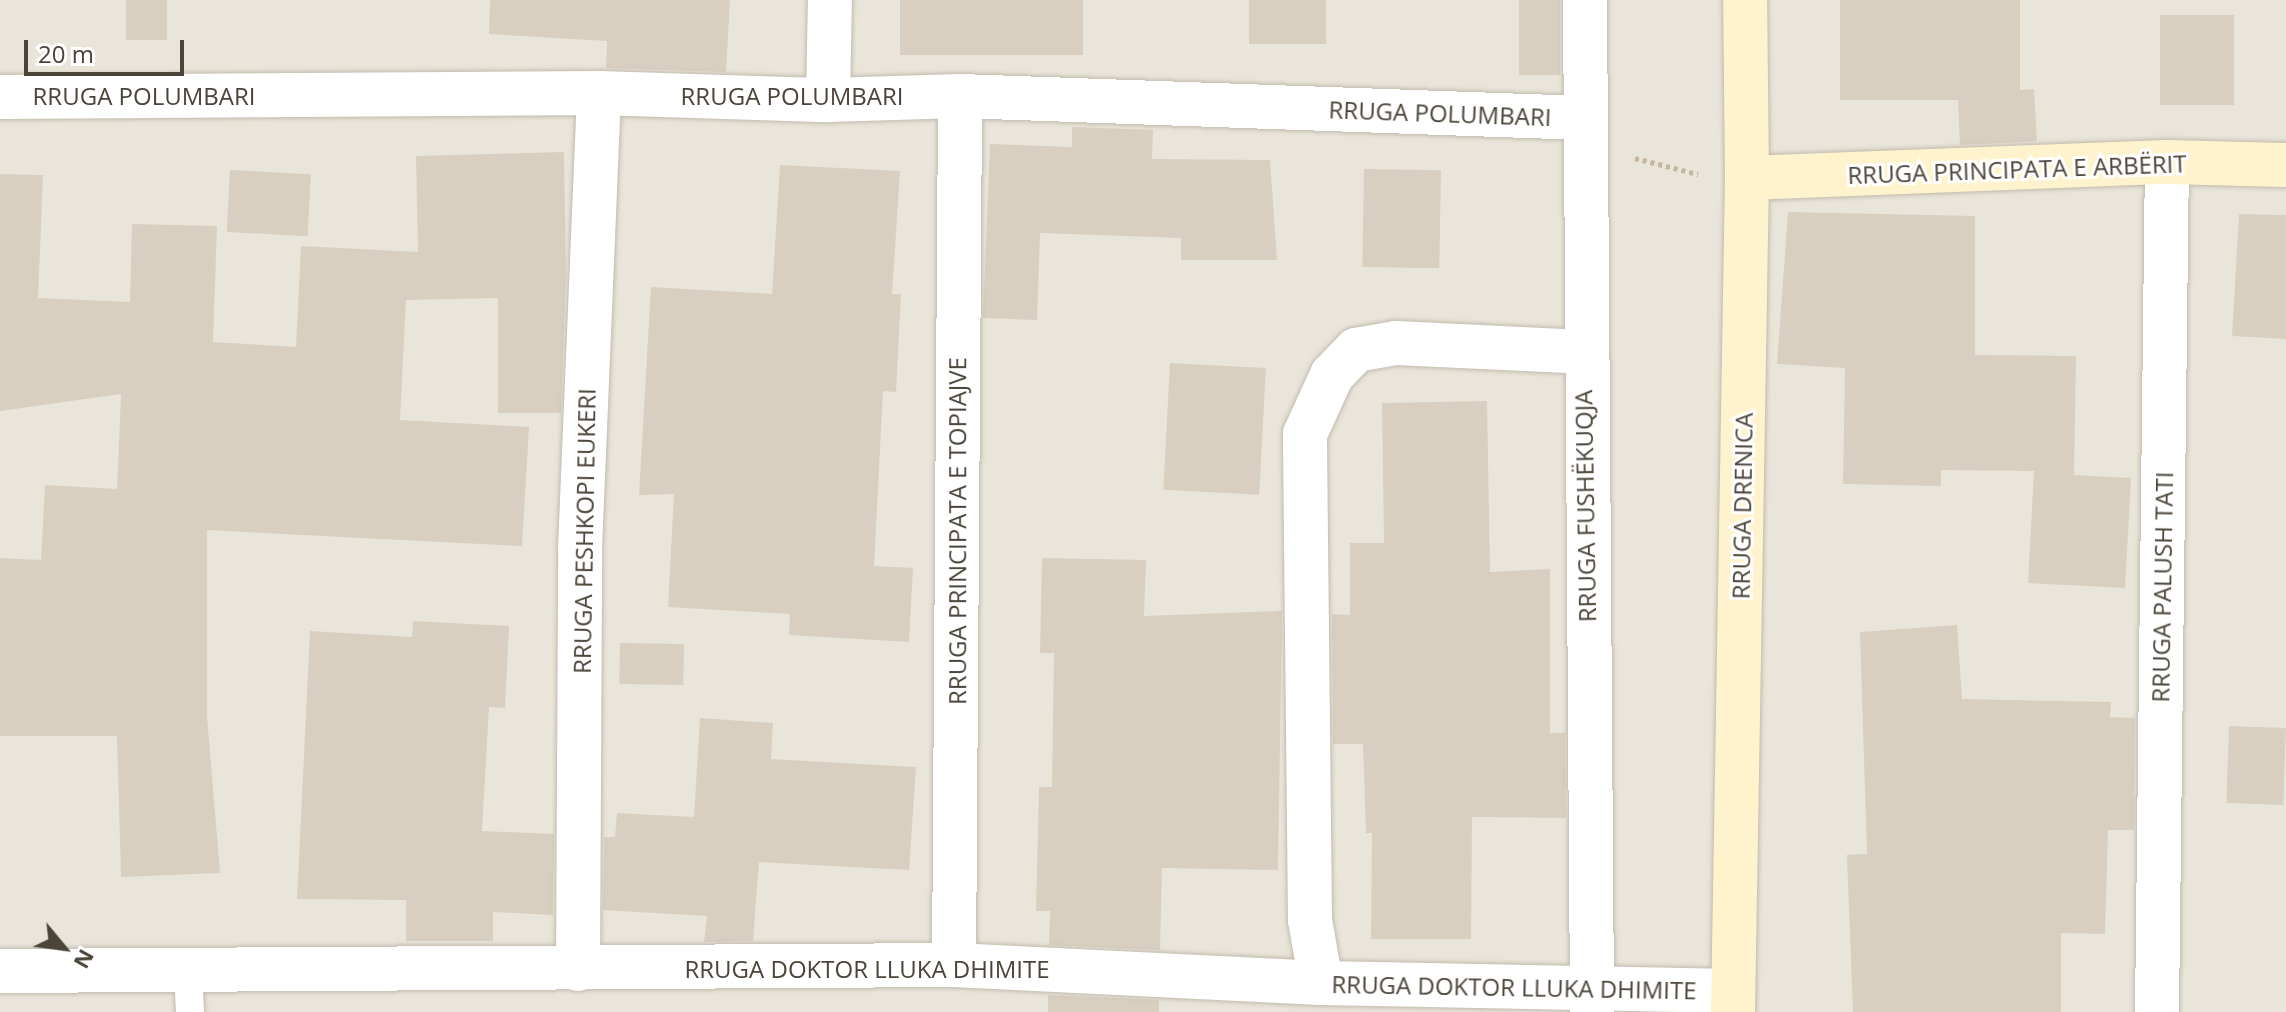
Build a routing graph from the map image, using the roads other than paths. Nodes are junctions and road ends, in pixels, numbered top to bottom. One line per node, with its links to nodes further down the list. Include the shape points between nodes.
1 (830, 0): 7 (street)
2 (1585, 0): 8 (street, RRUGA FUSHËKUQJA)
3 (1745, 0): 11 (street, RRUGA DRENICA)
4 (599, 93): 6 (street, RRUGA POLUMBARI); 7 (street, RRUGA POLUMBARI); 14 (street, RRUGA PESHKOPI EUKERI, via 580,548)
5 (960, 96): 7 (street, RRUGA POLUMBARI); 8 (street, RRUGA POLUMBARI); 13 (street, RRUGA PRINCIPATA E TOPIAJVE)
6 (0, 97)
7 (828, 100)
8 (1583, 118): 12 (street, RRUGA FUSHËKUQJA)
9 (2167, 162): 10 (street, RRUGA PRINCIPATA E ARBËRIT); 11 (street, RRUGA PRINCIPATA E ARBËRIT); 20 (street, RRUGA PALUSH TATI)
10 (2286, 165)
11 (1747, 178): 19 (street, RRUGA DRENICA)
12 (1584, 352): 16 (street, via 1396,343 1356,350 1332,375 1305,434 1310,920); 18 (street, RRUGA FUSHËKUQJA)
13 (954, 965): 14 (street, RRUGA DOKTOR LLUKA DHIMITE); 16 (street, RRUGA DOKTOR LLUKA DHIMITE)
14 (578, 969): 17 (street, RRUGA DOKTOR LLUKA DHIMITE)
15 (0, 971): 17 (street, RRUGA DOKTOR LLUKA DHIMITE)
16 (1321, 983): 18 (street, RRUGA DOKTOR LLUKA DHIMITE)
17 (189, 991)
18 (1591, 998): 19 (street, RRUGA DOKTOR LLUKA DHIMITE)
19 (1733, 1002)
20 (2157, 1012)

